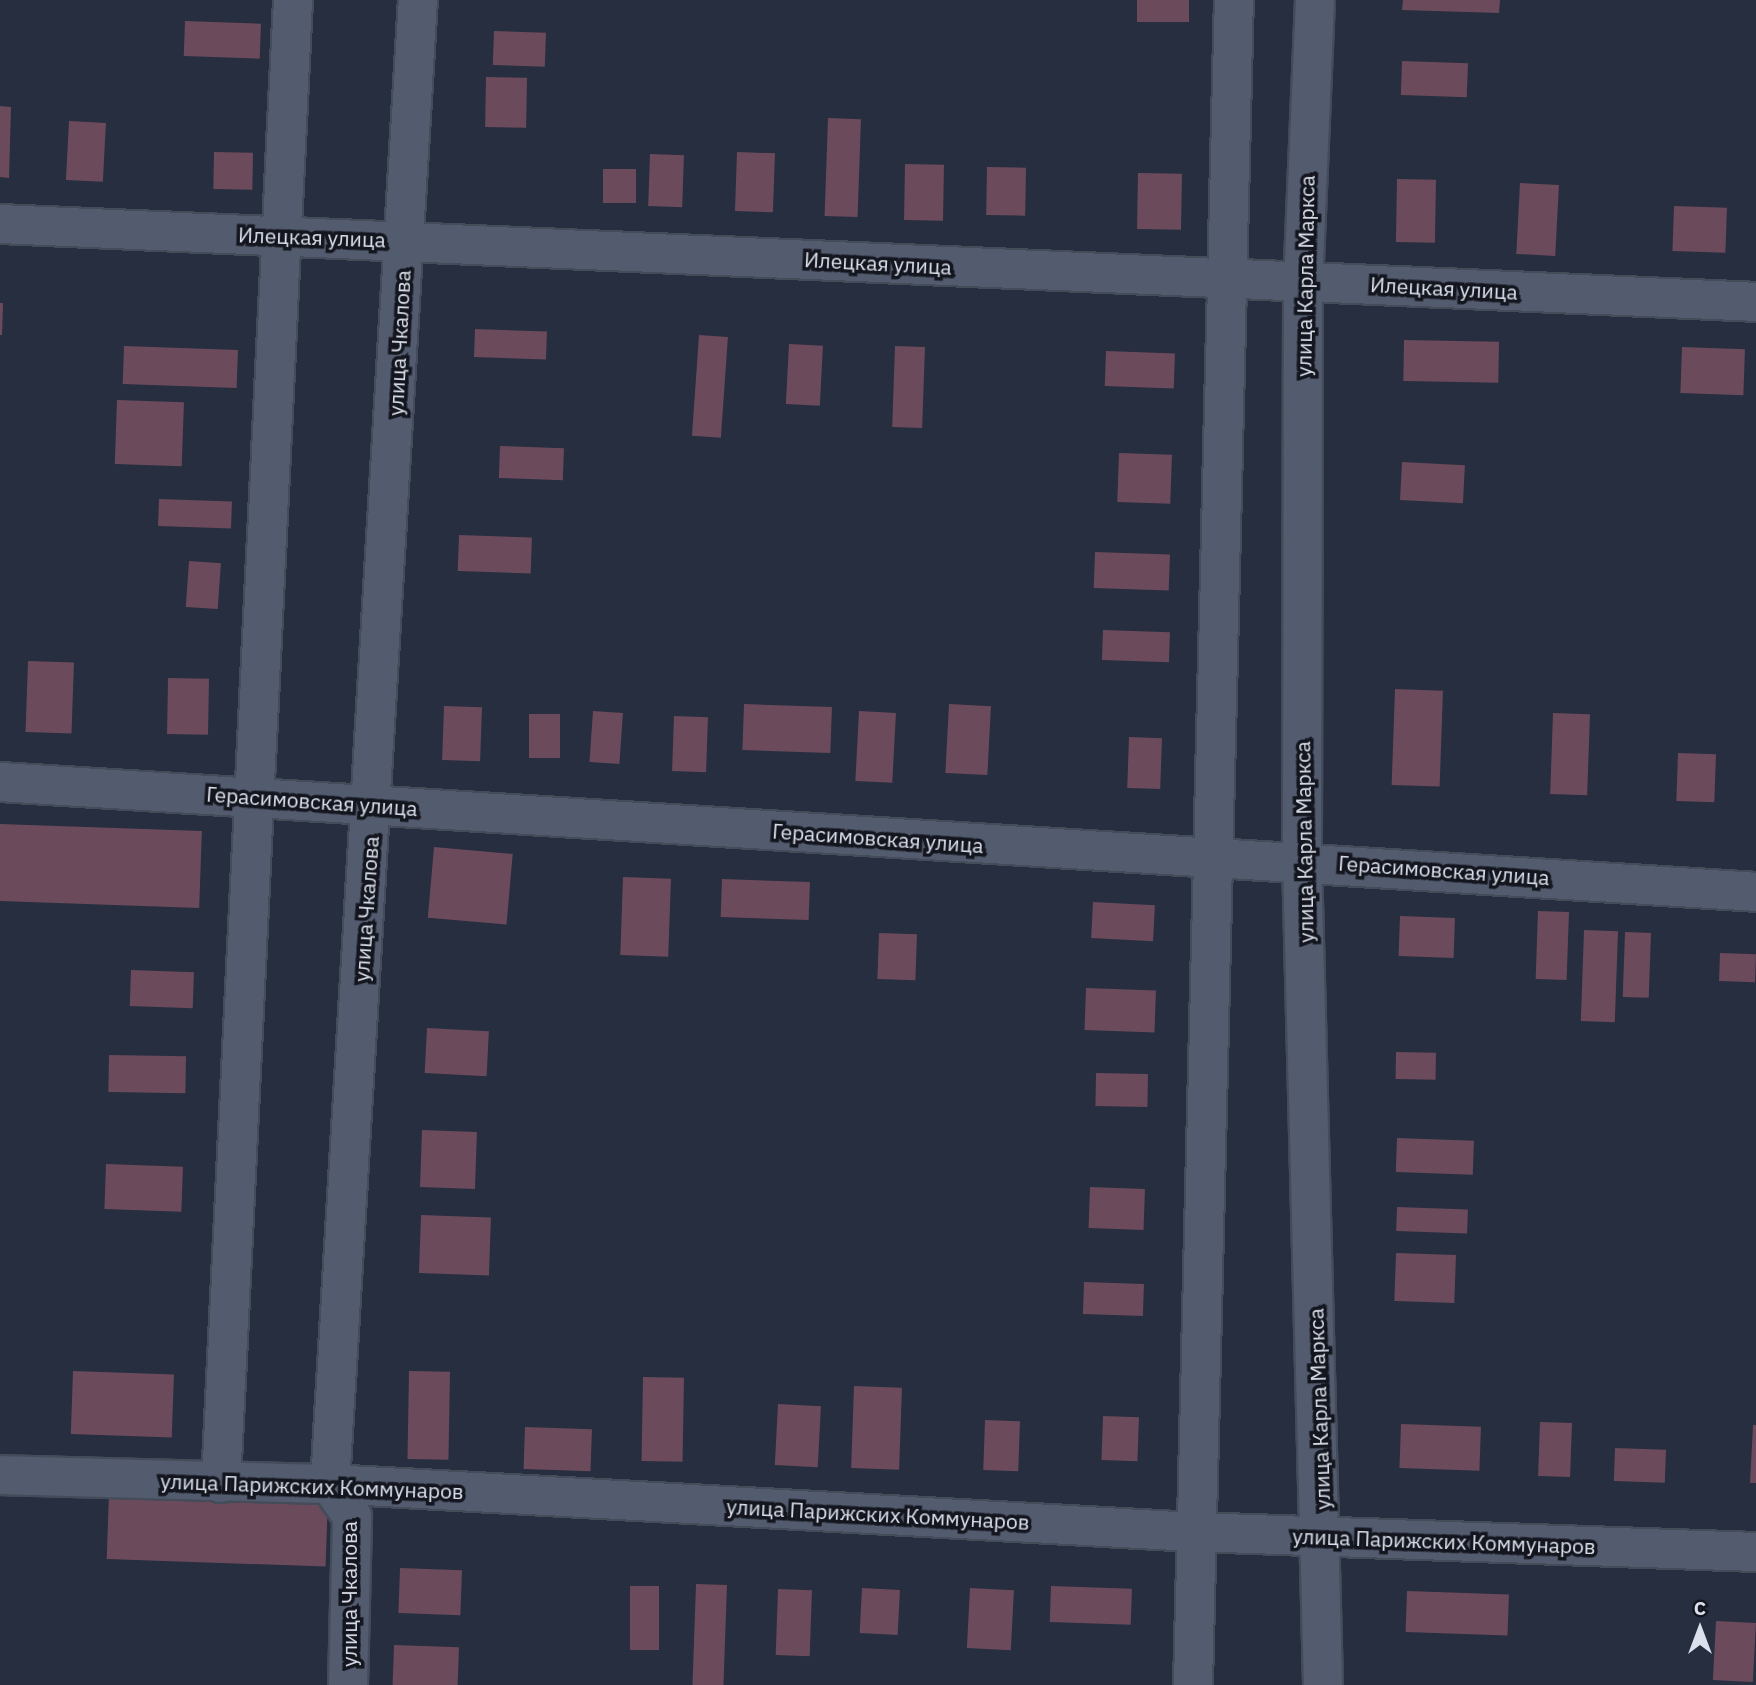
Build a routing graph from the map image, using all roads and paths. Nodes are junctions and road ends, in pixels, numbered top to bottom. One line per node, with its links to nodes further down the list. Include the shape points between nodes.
1 (293, 0): 6 (street)
2 (418, 0): 7 (street, улица Чкалова)
3 (1234, 0): 8 (street)
4 (1315, 0): 9 (street, улица Карла Маркса)
5 (0, 224): 6 (street, Илецкая улица)
6 (281, 236): 7 (street, Илецкая улица); 12 (street)
7 (405, 240): 8 (street, Илецкая улица); 13 (street, улица Чкалова)
8 (1228, 279): 9 (street, Илецкая улица); 14 (street)
9 (1303, 282): 10 (street, Илецкая улица); 15 (street, улица Карла Маркса)
10 (1756, 302)
11 (0, 782): 12 (street, Герасимовская улица)
12 (251, 797): 13 (street, Герасимовская улица); 18 (street)
13 (373, 805): 14 (street, Герасимовская улица); 19 (street, улица Чкалова)
14 (1216, 860): 15 (street, Герасимовская улица); 20 (street)
15 (1302, 860): 16 (street, Герасимовская улица); 21 (street, улица Карла Маркса)
16 (1756, 892)
17 (0, 1475): 18 (street, улица Парижских Коммунаров)
18 (221, 1483): 19 (street, улица Парижских Коммунаров)
19 (330, 1484): 20 (street, улица Парижских Коммунаров); 23 (street, улица Чкалова, via 352,1516)
20 (1195, 1532): 21 (street, улица Парижских Коммунаров); 24 (street)
21 (1322, 1536): 22 (street, улица Парижских Коммунаров); 25 (street, улица Карла Маркса)
22 (1756, 1552)
23 (348, 1685)
24 (1193, 1685)
25 (1323, 1685)

